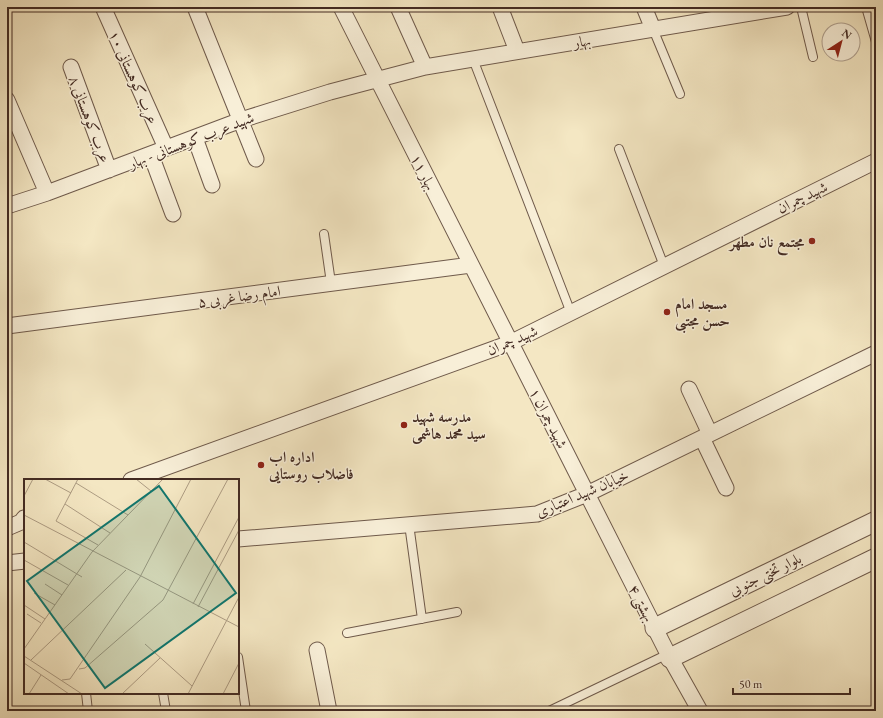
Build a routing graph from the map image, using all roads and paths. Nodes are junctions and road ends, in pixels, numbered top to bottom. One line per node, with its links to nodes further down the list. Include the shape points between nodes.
1 (103, 7): 22 (street, عرب کوهستانی ۱۰)
2 (195, 7): 20 (street)
3 (341, 7): 17 (street, بهار ۱۱)
4 (398, 7): 16 (street)
5 (500, 7): 12 (street)
6 (644, 7): 10 (street)
7 (787, 7): 10 (street, بهار)
8 (801, 7): 13 (lane)
9 (866, 7): 11 (lane)
10 (653, 29): 12 (street, بهار); 18 (lane)
11 (876, 42)
12 (517, 52): 14 (street, بهار)
13 (813, 57)
14 (473, 59): 16 (street, بهار); 36 (lane)
15 (71, 67): 27 (street, عرب کوهستانی ۸)
16 (425, 67): 17 (street, بهار)
17 (377, 79): 20 (street, شهید عرب کوهستانی - بهار); 33 (street, بهار ۱۱)
18 (680, 94)
19 (7, 100): 29 (street)
20 (241, 120): 21 (street, شهید عرب کوهستانی - بهار); 25 (street)
21 (195, 138): 22 (street, شهید عرب کوهستانی - بهار); 28 (street)
22 (166, 148): 24 (street, شهید عرب کوهستانی - بهار)
23 (619, 149): 34 (lane)
24 (152, 155): 27 (street, شهید عرب کوهستانی - بهار); 31 (street)
25 (256, 159)
26 (876, 160): 34 (street, شهید چمران)
27 (109, 170): 29 (street, شهید عرب کوهستانی - بهار)
28 (212, 185)
29 (47, 194): 30 (street, شهید عرب کوهستانی - بهار)
30 (7, 206)
31 (172, 214)
32 (324, 234): 35 (lane)
33 (471, 265): 35 (street, امام رضا غربی ۵); 38 (street, بهار ۱۱)
34 (664, 266): 36 (street, شهید چمران)
35 (331, 283): 37 (street, امام رضا غربی ۵)
36 (571, 313): 38 (street, شهید چمران)
37 (7, 326)
38 (510, 343): 42 (street, شهید چمران); 44 (street, شهید چمران ۱)
39 (876, 353): 41 (street, خیابان شهید اعتباری)
40 (689, 389): 41 (street)
41 (706, 436): 43 (street); 44 (street, خیابان شهید اعتباری)
42 (134, 479)
43 (726, 488)
44 (587, 494): 49 (street, خیابان شهید اعتباری, via 537,514); 57 (street, بهشتی ۴)
45 (24, 518): 48 (street)
46 (24, 519): 50 (street)
47 (876, 521): 57 (street, بلوار تختی جنوبی)
48 (7, 522)
49 (409, 524): 51 (street, خیابان شهید اعتباری); 56 (lane)
50 (7, 528)
51 (239, 539)
52 (876, 558): 60 (street)
53 (24, 561): 54 (street)
54 (7, 563)
55 (457, 612): 56 (lane)
56 (422, 619): 58 (lane)
57 (655, 628): 60 (street, بهشتی ۴)
58 (347, 633)
59 (317, 650): 67 (street)
60 (669, 656): 68 (lane); 69 (street, بهشتی ۴)
61 (239, 664): 66 (lane)
62 (86, 694): 64 (lane)
63 (163, 694): 65 (lane)
64 (88, 711)
65 (166, 711)
66 (246, 711)
67 (329, 711)
68 (549, 711)
69 (700, 711)

